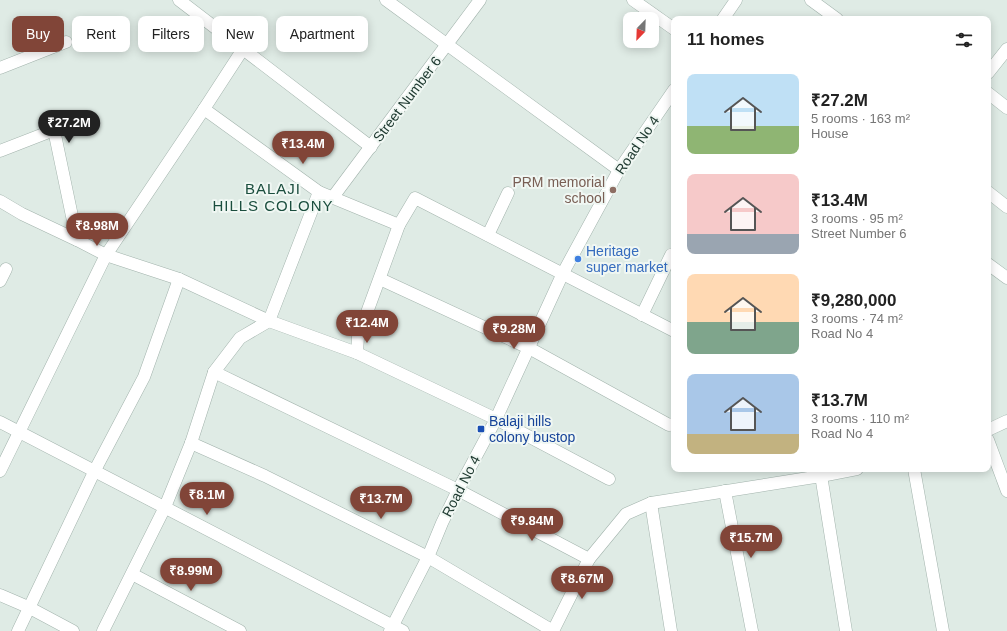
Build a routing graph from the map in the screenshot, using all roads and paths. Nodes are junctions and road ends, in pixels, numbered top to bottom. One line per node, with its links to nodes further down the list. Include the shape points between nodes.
1 (179, 0): 9 (street)
2 (386, 0): 12 (street)
3 (480, 0): 12 (street, Street Number 6)
4 (633, 0): 10 (street)
5 (736, 0): 7 (street)
6 (811, 0): 8 (street)
7 (725, 16)
8 (833, 16)
9 (212, 25)
10 (671, 27)
11 (66, 42): 16 (street)
12 (447, 45): 22 (street, Street Number 6); 24 (street)
13 (1007, 49): 17 (street)
14 (241, 52): 21 (street)
15 (247, 52): 22 (street)
16 (0, 68)
17 (991, 69)
18 (671, 94): 24 (street, Road No 4)
19 (991, 95): 20 (street)
20 (1007, 108)
21 (204, 109): 25 (street); 35 (street)
22 (371, 147): 28 (street, Street Number 6)
23 (0, 151): 33 (street, via 54,130)
24 (619, 170): 38 (street, Road No 4)
25 (319, 192): 28 (street); 44 (street)
26 (508, 193): 32 (street)
27 (991, 194): 30 (street)
28 (332, 197): 31 (street)
29 (0, 201): 33 (street)
30 (1007, 206)
31 (399, 225): 32 (street, via 415,198); 41 (street)
32 (488, 235): 38 (street)
33 (77, 240): 35 (street)
34 (671, 254): 43 (street)
35 (106, 255): 40 (street); 54 (street)
36 (991, 266): 39 (street)
37 (6, 269): 42 (street)
38 (563, 273): 43 (street); 46 (street, Road No 4)
39 (1007, 278)
40 (179, 279): 44 (street); 57 (street, via 144,377)
41 (380, 279): 46 (street); 47 (street, via 358,337)
42 (0, 281)
43 (642, 315): 45 (street)
44 (269, 321): 47 (street); 48 (street, via 240,338)
45 (671, 330)
46 (529, 348): 49 (street, Road No 4); 52 (street)
47 (357, 353): 49 (street)
48 (214, 372): 55 (street); 62 (street)
49 (496, 419): 61 (street); 62 (street, Road No 4)
50 (1007, 421): 53 (street)
51 (0, 422): 54 (street)
52 (671, 425)
53 (991, 429)
54 (19, 432): 57 (street); 58 (street)
55 (192, 443): 66 (street); 67 (street, via 265,476)
56 (991, 448): 63 (street)
57 (94, 470): 66 (street); 71 (street)
58 (0, 472)
59 (915, 472): 80 (street)
60 (820, 473): 64 (street); 79 (street)
61 (609, 479)
62 (458, 490): 67 (street, Road No 4); 68 (street)
63 (1007, 491)
64 (725, 492): 65 (street); 78 (street)
65 (651, 503): 68 (street, via 626,514); 77 (street)
66 (165, 507): 69 (street); 72 (street)
67 (428, 557): 68 (street, via 553,631); 72 (street, Road No 4)
68 (589, 559)
69 (132, 574): 75 (street); 76 (street)
70 (0, 595): 71 (street)
71 (28, 607): 73 (street); 74 (street)
72 (395, 629)
73 (18, 631)
74 (72, 631)
75 (103, 631)
76 (240, 631)
77 (671, 631)
78 (752, 631)
79 (846, 631)
80 (943, 631)

